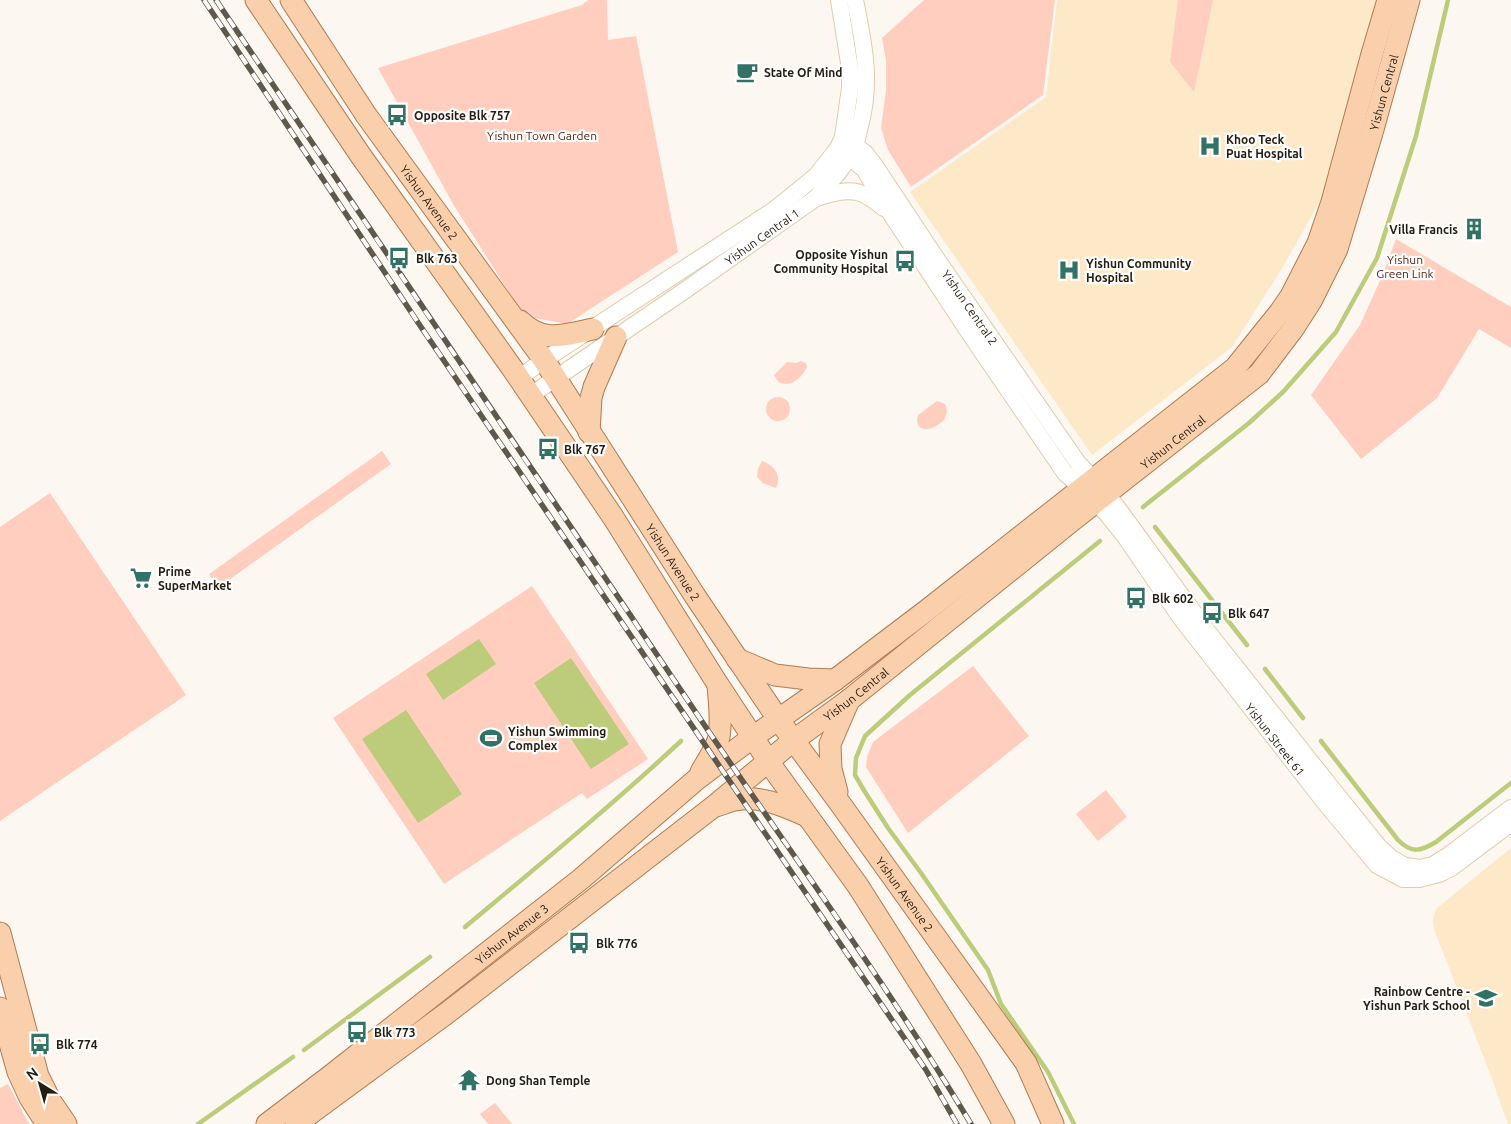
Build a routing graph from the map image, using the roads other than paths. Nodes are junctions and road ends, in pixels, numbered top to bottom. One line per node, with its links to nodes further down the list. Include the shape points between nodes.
1 (256, 0): 15 (main road, Yishun Avenue 2, via 361,156)
2 (291, 0): 10 (main road, Yishun Avenue 2, via 366,115)
3 (839, 0): 7 (street, Yishun Central 1, via 850,69)
4 (855, 0): 7 (street, Yishun Central 1, via 867,72 866,94 863,113)
5 (1388, 0): 17 (main road, Yishun Central, via 1332,202 1318,243 1291,296 1235,368)
6 (1410, 0): 17 (main road, Yishun Central, via 1337,249 1311,301 1255,377)
7 (846, 146): 8 (street, Yishun Central 1, via 842,167); 9 (street, Yishun Central 2, via 864,169); 11 (street, Yishun Central 1, via 774,210); 17 (street, Yishun Central 2, via 865,153 873,163)
8 (816, 198): 9 (street, Yishun Central 2, via 850,191 866,195); 12 (street, Yishun Central 1)
9 (889, 212): 17 (street, Yishun Central 2, via 1065,474)
10 (509, 310): 11 (main road, via 527,328 542,335 559,336); 13 (main road, Yishun Avenue 2)
11 (593, 330): 13 (street, Yishun Central 1)
12 (616, 337): 14 (street, Yishun Central 1); 16 (main road, via 594,387)
13 (544, 360): 14 (main road, Yishun Avenue 2); 15 (street, Yishun Central 1)
14 (556, 379): 15 (street, Yishun Central 1); 16 (main road, Yishun Avenue 2)
15 (525, 386): 21 (main road, Yishun Avenue 2)
16 (589, 432): 19 (main road, Yishun Avenue 2)
17 (1102, 500): 18 (street, Yishun Street 61); 20 (main road, Yishun Central, via 933,606); 22 (main road, Yishun Central)
18 (1128, 531): 30 (street, Yishun Street 61, via 1391,858 1405,866 1420,868 1433,865); 32 (street, Yishun Street 61, via 1180,618 1377,865 1403,879 1439,874)
19 (737, 659): 20 (main road, via 775,675); 23 (main road, Yishun Avenue 2)
20 (834, 680): 23 (main road, Yishun Central)
21 (718, 683): 24 (main road, Yishun Avenue 2); 27 (main road, via 719,735)
22 (849, 700): 25 (main road, Yishun Central); 28 (main road, via 830,744 831,769)
23 (778, 719): 24 (main road, Yishun Central); 25 (main road, Yishun Avenue 2)
24 (753, 737): 26 (main road, Yishun Avenue 2); 27 (main road, Yishun Avenue 3)
25 (794, 740): 26 (main road, Yishun Central); 28 (main road, Yishun Avenue 2)
26 (768, 761): 29 (main road, Yishun Avenue 3); 31 (main road, Yishun Avenue 2)
27 (697, 779): 37 (main road, Yishun Avenue 3, via 581,879)
28 (839, 802): 40 (main road, Yishun Avenue 2, via 1026,1063)
29 (713, 807): 31 (main road, via 736,800 758,799); 38 (main road, Yishun Avenue 3, via 447,1013)
30 (1511, 808)
31 (809, 817): 39 (main road, Yishun Avenue 2, via 863,894 971,1064)
32 (1511, 823)
33 (0, 933): 36 (main road, via 38,1076)
34 (0, 1008): 35 (main road, via 18,1072)
35 (47, 1124)
36 (66, 1124)
37 (267, 1124)
38 (296, 1124)
39 (1004, 1124)
40 (1053, 1124)

